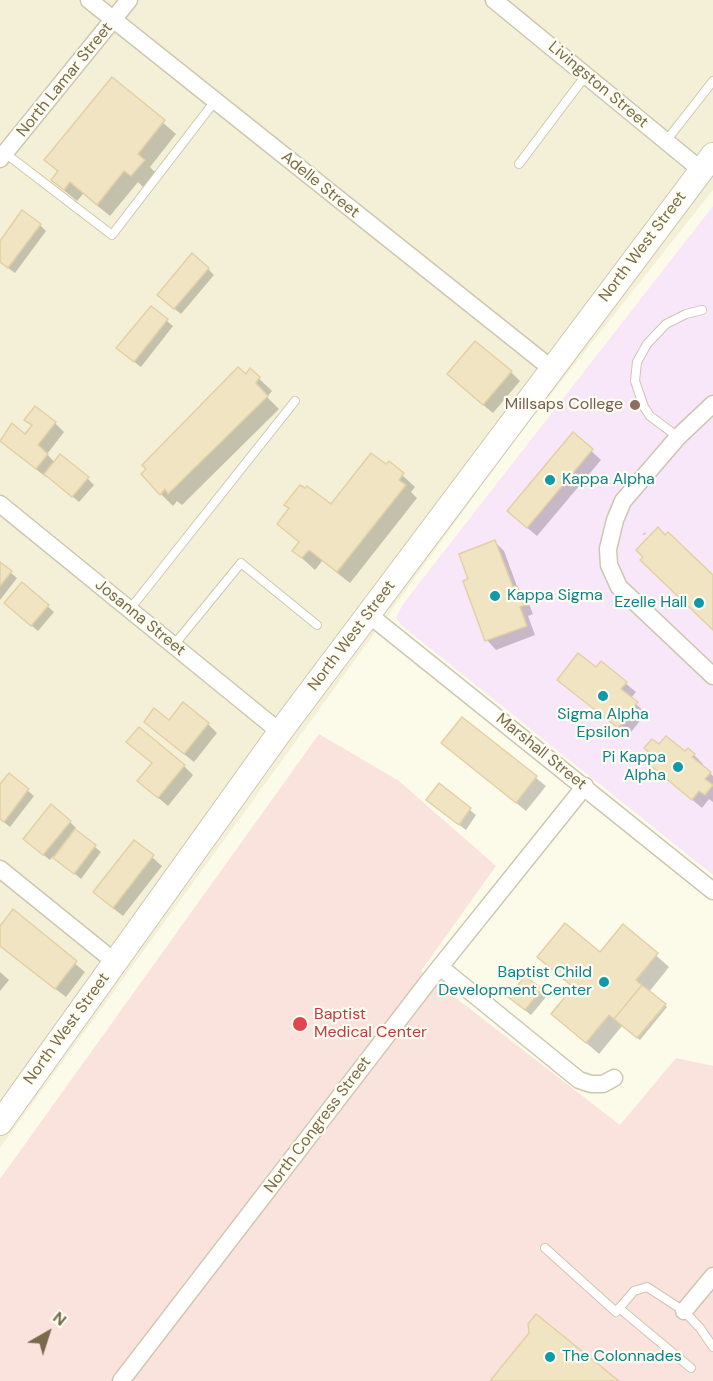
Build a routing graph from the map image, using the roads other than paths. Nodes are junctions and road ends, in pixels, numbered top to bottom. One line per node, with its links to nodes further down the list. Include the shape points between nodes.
1 (88, 0): 4 (street, Adelle Street)
2 (129, 0): 4 (street, North Lamar Street)
3 (494, 0): 5 (street, Livingston Street)
4 (113, 20): 7 (street, Adelle Street); 9 (street, North Lamar Street)
5 (586, 75): 8 (street, Livingston Street); 11 (lane)
6 (713, 81): 8 (lane)
7 (215, 101): 9 (lane, via 112,235); 13 (street, Adelle Street)
8 (666, 141): 10 (street, Livingston Street)
9 (3, 156)
10 (707, 163): 13 (street, North West Street)
11 (519, 164)
12 (702, 310): 16 (lane, via 666,324 637,362 635,381 644,407)
13 (552, 369): 19 (street, North West Street)
14 (295, 401): 18 (lane)
15 (713, 404): 16 (street)
16 (678, 437): 22 (street, via 623,501 608,549 609,565 619,587)
17 (0, 504): 18 (street, Josanna Street)
18 (130, 609): 21 (street, Josanna Street)
19 (368, 614): 23 (street, North West Street); 24 (street, Marshall Street)
20 (317, 625): 21 (lane, via 241,563)
21 (174, 645): 23 (street, Josanna Street)
22 (713, 676)
23 (280, 732): 27 (street, North West Street)
24 (585, 786): 26 (street, Marshall Street); 28 (street, North Congress Street)
25 (0, 869): 27 (street)
26 (713, 891)
27 (115, 962): 30 (street, North West Street)
28 (440, 967): 29 (street, via 579,1080 603,1084); 37 (street, North Congress Street)
29 (614, 1078)
30 (0, 1123)
31 (545, 1248): 33 (lane)
32 (713, 1276): 34 (street)
33 (618, 1310): 34 (lane, via 634,1290 646,1287); 36 (lane)
34 (684, 1311): 35 (lane)
35 (713, 1347)
36 (691, 1368)
37 (121, 1381)

